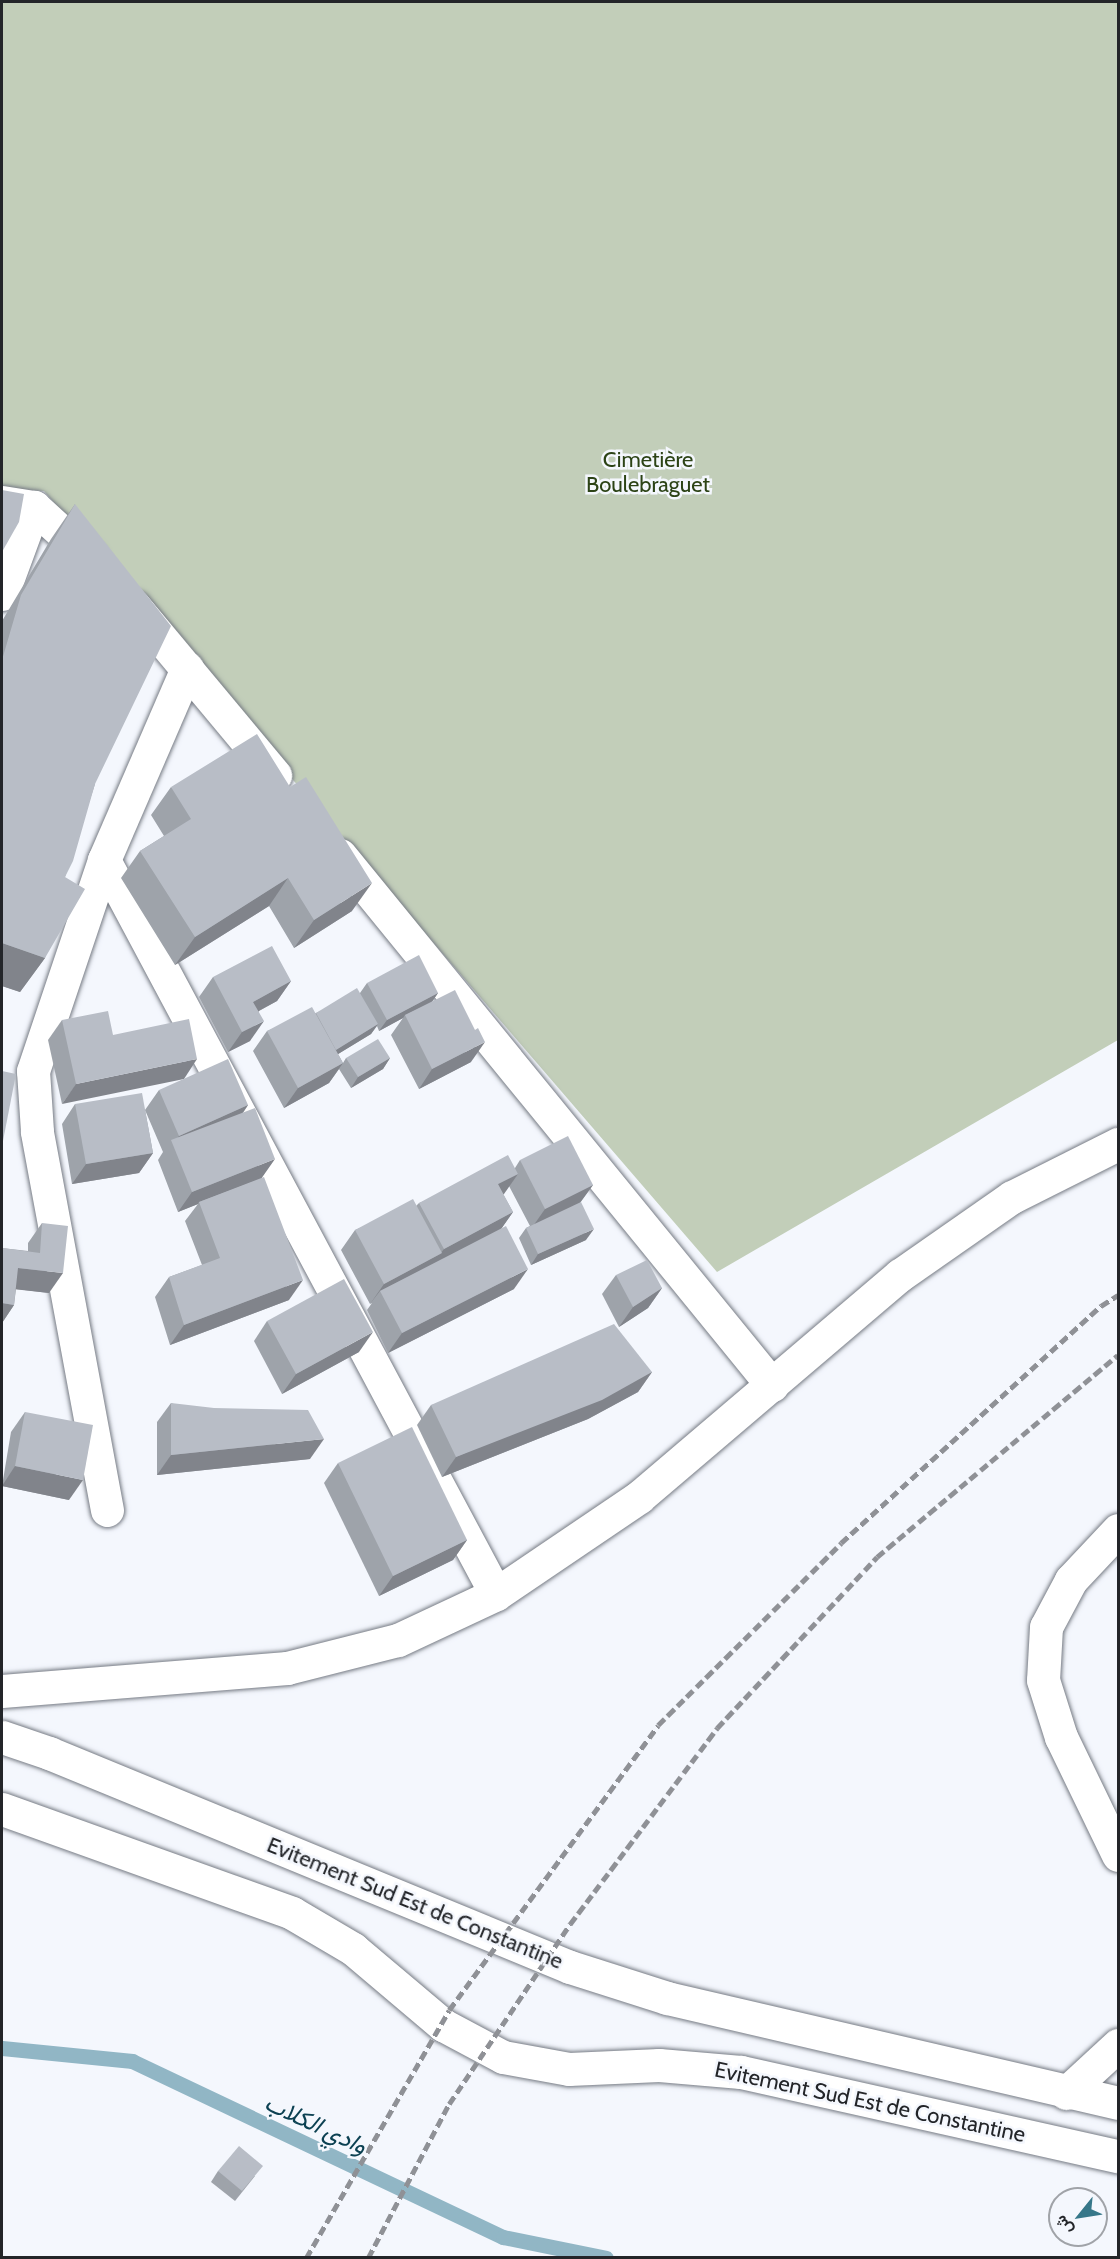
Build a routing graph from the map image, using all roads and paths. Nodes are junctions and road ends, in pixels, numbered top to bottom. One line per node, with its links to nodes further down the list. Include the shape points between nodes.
1 (2, 502): 2 (main road)
2 (34, 507): 3 (main road); 4 (main road, via 114,584)
3 (2, 594)
4 (187, 668): 5 (main road); 7 (main road)
5 (292, 796)
6 (322, 833): 9 (main road)
7 (104, 860): 10 (main road, via 40,1042 33,1071 33,1100); 12 (main road)
8 (1119, 1144): 9 (main road, via 1012,1197 900,1275)
9 (772, 1385): 12 (main road, via 639,1497)
10 (107, 1510)
11 (1119, 1530): 16 (main road, via 1071,1580 1046,1627 1043,1680 1061,1737)
12 (496, 1594): 13 (main road, via 398,1640 287,1668)
13 (2, 1690)
14 (2, 1737): 18 (main road, Evitement Sud Est de Constantine, via 570,1967 667,1998)
15 (2, 1809): 20 (main road, Evitement Sud Est de Constantine, via 292,1913 353,1949 443,2025 503,2057 569,2069 659,2065 741,2072)
16 (1119, 1856)
17 (1119, 2045): 18 (main road)
18 (1066, 2093): 19 (main road, Evitement Sud Est de Constantine)
19 (1119, 2103)
20 (1119, 2156)

